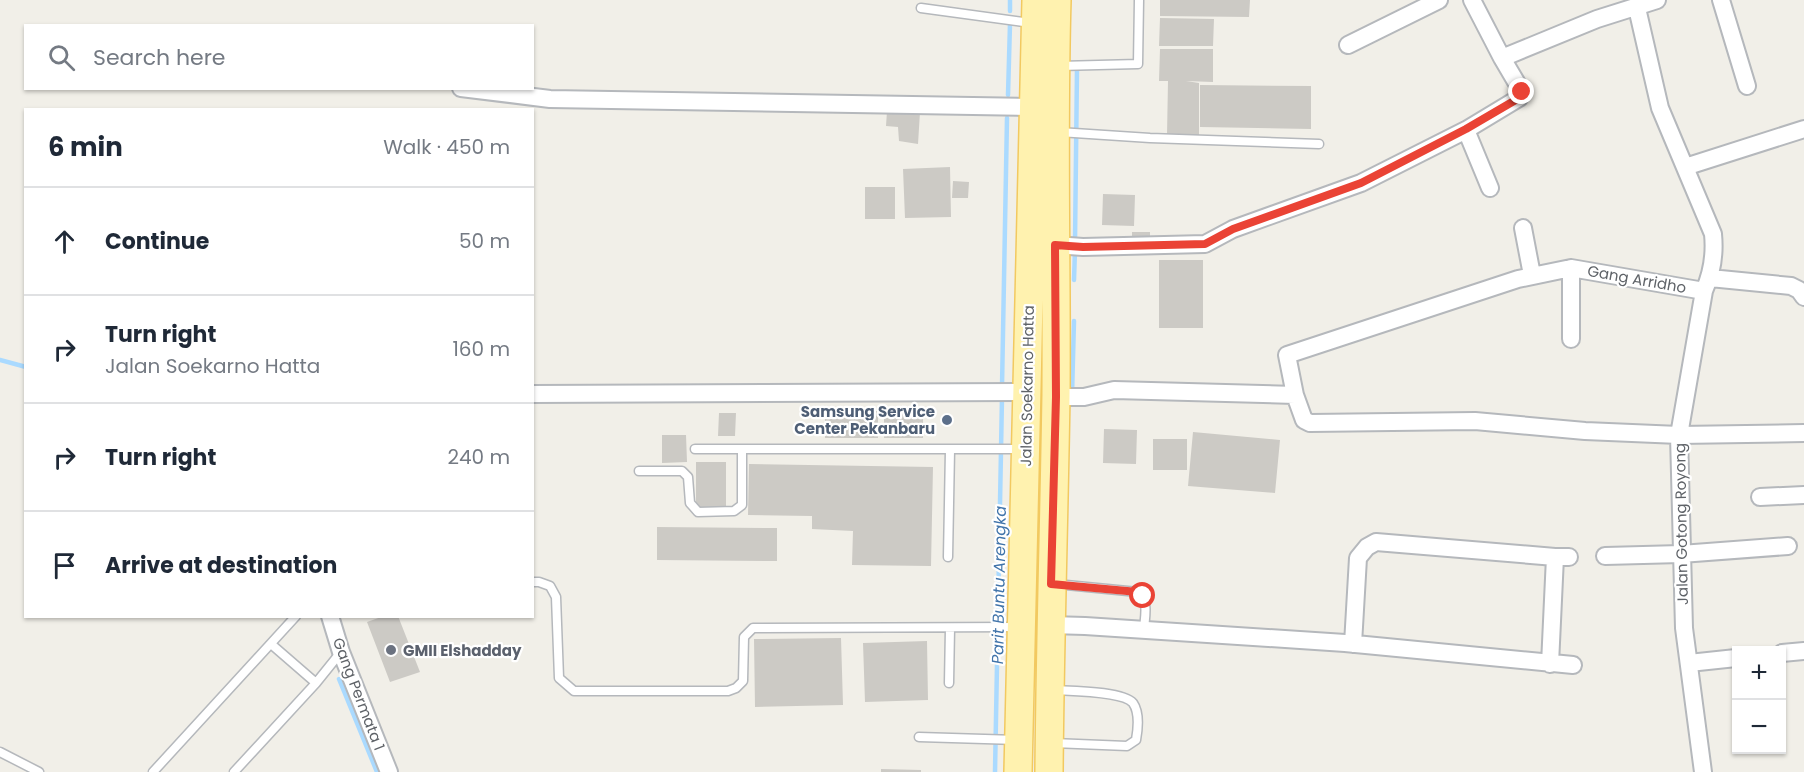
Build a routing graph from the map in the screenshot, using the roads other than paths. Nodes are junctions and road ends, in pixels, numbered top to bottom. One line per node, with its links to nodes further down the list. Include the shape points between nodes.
1 (1057, 0): 12 (main road, Jalan Soekarno Hatta)
2 (1139, 0): 12 (lane, via 1138,64)
3 (1439, 0): 10 (street)
4 (1472, 0): 11 (street)
5 (1657, 0): 8 (street)
6 (1721, 0): 13 (street)
7 (921, 8): 9 (lane)
8 (1637, 8): 11 (street, via 1597,19); 20 (street, Jalan Gotong Royong, via 1660,108)
9 (1035, 12): 15 (main road, Jalan Soekarno Hatta)
10 (1348, 45)
11 (1502, 58): 16 (street, via 1522,94)
12 (1055, 66): 18 (main road, Jalan Soekarno Hatta)
13 (1747, 86)
14 (477, 90): 15 (street, via 550,99)
15 (1033, 107): 29 (main road, Jalan Soekarno Hatta)
16 (1466, 129): 21 (street); 23 (street, via 1361,183 1233,229 1205,244)
17 (1804, 129): 20 (street)
18 (1059, 132): 19 (lane); 23 (main road, Jalan Soekarno Hatta)
19 (1319, 144)
20 (1685, 167): 26 (street, Jalan Gotong Royong, via 1713,234)
21 (1490, 188)
22 (1523, 228): 25 (street)
23 (1060, 245): 32 (main road, Jalan Soekarno Hatta)
24 (1571, 268): 25 (street, Gang Arridho); 26 (street, Gang Arridho); 28 (street, Gang Arridho)
25 (1525, 277): 31 (street, Gang Arridho, via 1287,355)
26 (1707, 285): 27 (street, Gang Arridho, via 1791,286); 34 (street, Jalan Gotong Royong)
27 (1804, 297)
28 (1571, 339)
29 (1026, 392): 30 (street); 37 (main road, Jalan Soekarno Hatta)
30 (534, 394)
31 (1295, 395): 32 (street, via 1114,390); 34 (street, via 1304,420 1310,423 1475,421)
32 (1062, 398): 47 (main road, Jalan Soekarno Hatta)
33 (1804, 433): 34 (street)
34 (1679, 435): 43 (street, Jalan Gotong Royong)
35 (695, 449): 36 (lane)
36 (742, 449): 38 (lane); 39 (lane, via 742,505 734,511 698,512 690,503 688,477 682,471)
37 (1016, 449): 38 (lane); 51 (main road, Jalan Soekarno Hatta)
38 (950, 450): 45 (lane)
39 (639, 471)
40 (1804, 495): 41 (street)
41 (1760, 497)
42 (1788, 546): 43 (street)
43 (1681, 554): 44 (street); 60 (street, Jalan Gotong Royong)
44 (1605, 556)
45 (948, 557)
46 (534, 582): 52 (lane, via 550,586 556,597 559,678 574,691 728,691 743,681 744,637 753,628)
47 (1051, 584): 50 (main road, Jalan Soekarno Hatta); 53 (lane, via 1138,592 1146,601)
48 (294, 618): 54 (lane)
49 (331, 618): 57 (street, Gang Permata 1)
50 (1056, 625): 53 (street); 65 (main road, Jalan Soekarno Hatta)
51 (1012, 627): 52 (lane); 67 (main road, Jalan Soekarno Hatta)
52 (950, 628): 64 (lane)
53 (1144, 629): 55 (street)
54 (272, 644): 63 (lane); 71 (lane)
55 (1353, 644): 61 (street); 61 (street, via 1358,558 1376,542 1562,557)
56 (1804, 651): 58 (street)
57 (341, 652): 63 (lane); 73 (street, Gang Permata 1)
58 (1786, 653)
59 (1732, 659): 60 (street)
60 (1689, 663): 76 (street, Jalan Gotong Royong)
61 (1550, 664): 62 (street)
62 (1573, 664)
63 (316, 683): 72 (lane)
64 (949, 683)
65 (1057, 690): 68 (main road, Jalan Soekarno Hatta); 68 (lane, via 1119,695 1132,702 1138,729 1136,740 1127,746)
66 (919, 736): 67 (lane)
67 (1010, 741): 74 (main road, Jalan Soekarno Hatta)
68 (1056, 744): 75 (main road, Jalan Soekarno Hatta)
69 (0, 752): 70 (lane)
70 (39, 772)
71 (153, 772)
72 (234, 772)
73 (389, 772)
74 (1018, 772)
75 (1049, 772)
76 (1703, 772)

